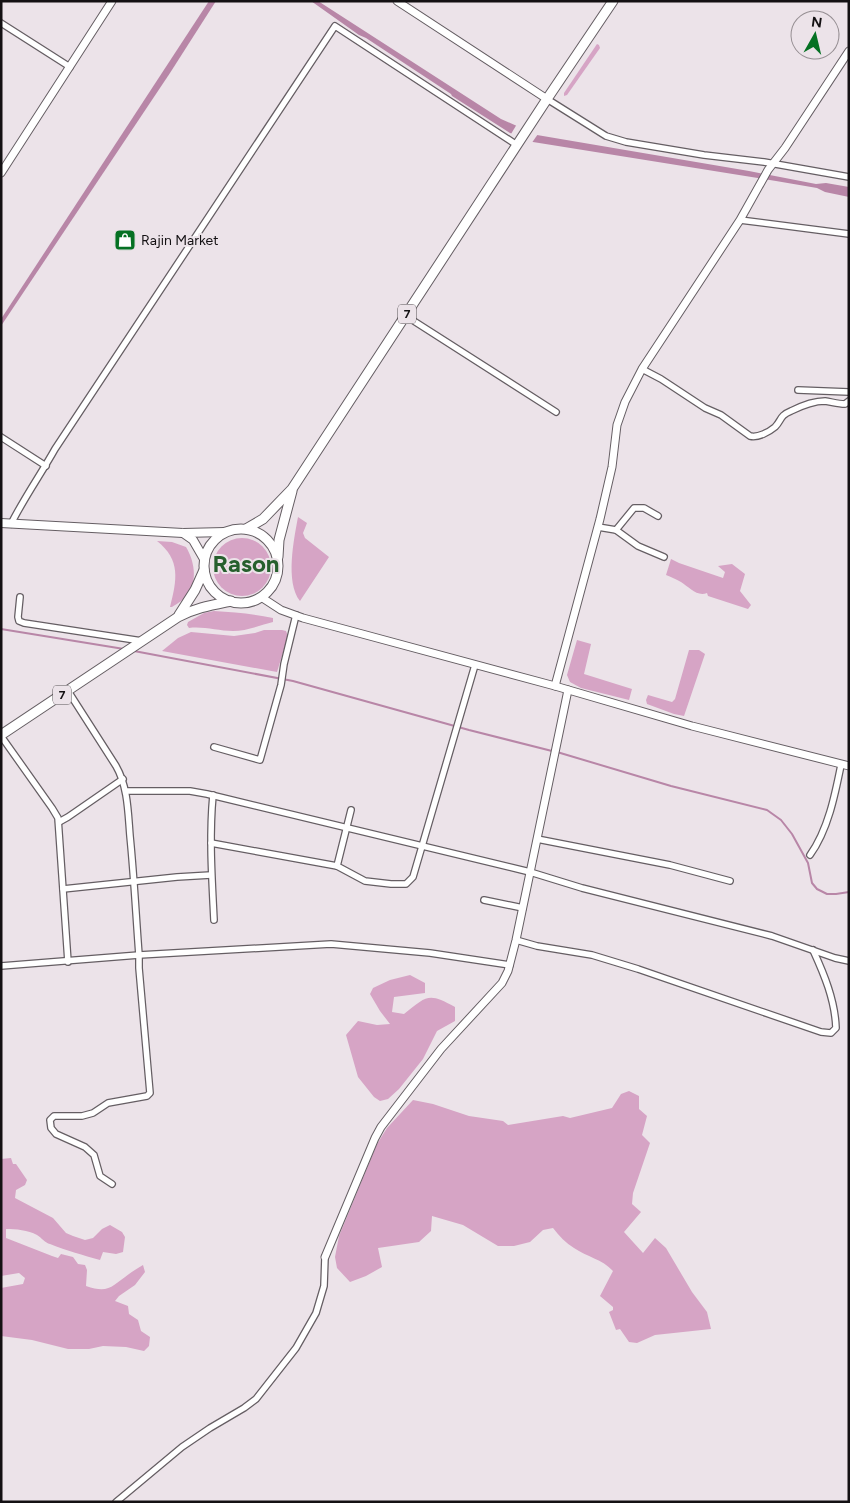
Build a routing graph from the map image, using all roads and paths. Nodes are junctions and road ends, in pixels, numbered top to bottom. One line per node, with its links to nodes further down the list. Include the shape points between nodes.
1 (112, 1): 6 (street)
2 (398, 1): 7 (street)
3 (613, 1): 7 (highway, 7)
4 (1, 23): 6 (street)
5 (849, 50): 10 (street, via 786,148)
6 (70, 67): 9 (street)
7 (547, 99): 8 (highway, 7); 10 (street, via 606,136)
8 (519, 142): 15 (highway, 7); 22 (street, via 335,26)
9 (4, 163): 11 (street)
10 (770, 167): 12 (street); 13 (street)
11 (1, 173)
12 (849, 177)
13 (740, 220): 14 (street); 16 (street)
14 (849, 234)
15 (406, 316): 20 (street); 23 (highway, 7)
16 (642, 369): 19 (street, via 754,437 776,426 782,416 792,410 811,403 845,404); 27 (street, via 617,425 612,466)
17 (798, 390): 18 (street)
18 (849, 392)
19 (849, 401)
20 (556, 412)
21 (1, 437): 22 (street)
22 (46, 466): 26 (street)
23 (292, 489): 28 (highway, 7, via 263,519); 34 (highway, 7, via 279,540)
24 (658, 516): 29 (street, via 644,508 634,508)
25 (1, 523): 26 (main road)
26 (11, 524): 31 (main road)
27 (598, 528): 29 (street); 43 (street)
28 (246, 529): 30 (highway, 7); 34 (highway, via 258,532 268,540)
29 (616, 530): 32 (street, via 638,546)
30 (224, 532): 31 (main road); 33 (highway, via 208,548)
31 (183, 533): 33 (main road, via 193,540)
32 (664, 557)
33 (204, 558): 35 (highway, 7)
34 (278, 561): 37 (highway, 7, via 275,581)
35 (204, 570): 38 (highway, 7, via 213,590); 40 (highway, 7)
36 (20, 597): 41 (street, via 18,617 24,623)
37 (261, 597): 38 (highway, 7, via 242,603); 39 (street)
38 (231, 601): 40 (highway, 7, via 202,607)
39 (296, 615): 42 (street); 47 (street, via 260,760)
40 (178, 617): 41 (highway, 7)
41 (139, 644): 45 (highway, 7)
42 (474, 665): 43 (street); 57 (street)
43 (555, 686): 44 (street)
44 (568, 690): 48 (street); 55 (street)
45 (68, 691): 46 (highway, 7); 49 (street)
46 (1, 736): 53 (street, via 52,808)
47 (214, 747)
48 (845, 765): 58 (street, via 817,847)
49 (123, 779): 50 (street); 53 (street)
50 (126, 791): 51 (street, via 190,791); 63 (street)
51 (213, 795): 54 (street); 56 (street)
52 (351, 810): 54 (street)
53 (58, 822): 64 (street)
54 (347, 828): 57 (street); 59 (street)
55 (537, 839): 60 (street); 62 (street, via 670,865)
56 (211, 843): 59 (street); 61 (street)
57 (422, 846): 59 (street, via 413,877 406,884 366,881); 60 (street)
58 (810, 856)
59 (337, 866)
60 (530, 872): 66 (street); 69 (street, via 772,936)
61 (211, 875): 63 (street); 67 (street)
62 (730, 881)
63 (134, 882): 64 (street); 70 (street)
64 (63, 888): 72 (street)
65 (484, 900): 66 (street)
66 (523, 908): 68 (street)
67 (214, 920)
68 (516, 940): 69 (street, via 592,955 831,1033 836,1028 828,985); 73 (street)
69 (812, 950): 71 (street)
70 (139, 955): 72 (street); 73 (street, via 331,944); 75 (street, via 150,1093 108,1103 82,1116 54,1116 50,1120 50,1128 56,1134 85,1147 94,1155 100,1176)
71 (849, 961)
72 (68, 962): 74 (street)
73 (510, 965): 76 (street, via 499,987 441,1049 381,1127)
74 (1, 966)
75 (112, 1184)
76 (325, 1257): 77 (street, via 324,1286 316,1313 296,1348 256,1399 182,1447)
77 (116, 1502)

